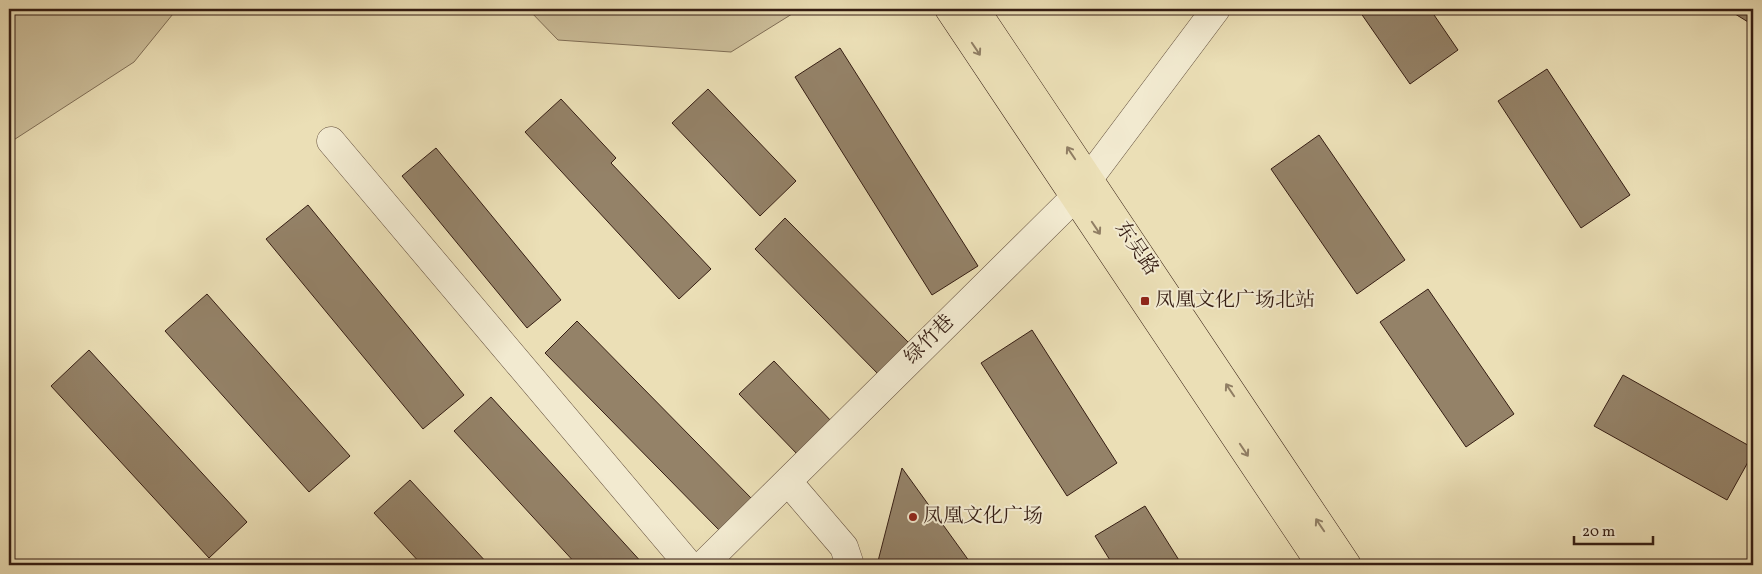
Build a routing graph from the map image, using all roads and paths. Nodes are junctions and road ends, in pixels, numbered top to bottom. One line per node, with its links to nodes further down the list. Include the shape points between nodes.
1 (949, 9): 5 (main road, 东吴路, one-way to 5)
2 (975, 9): 5 (main road, 东吴路, one-way to 2)
3 (1216, 9): 5 (street, 绿竹巷)
4 (331, 141): 7 (street)
5 (1082, 188): 6 (street, 绿竹巷); 10 (main road, 东吴路, one-way to 10); 11 (main road, 东吴路, one-way to 5)
6 (786, 483): 8 (street, 绿竹巷); 9 (street, via 844,547)
7 (689, 565)
8 (703, 565)
9 (850, 565)
10 (1321, 565)
11 (1347, 565)

